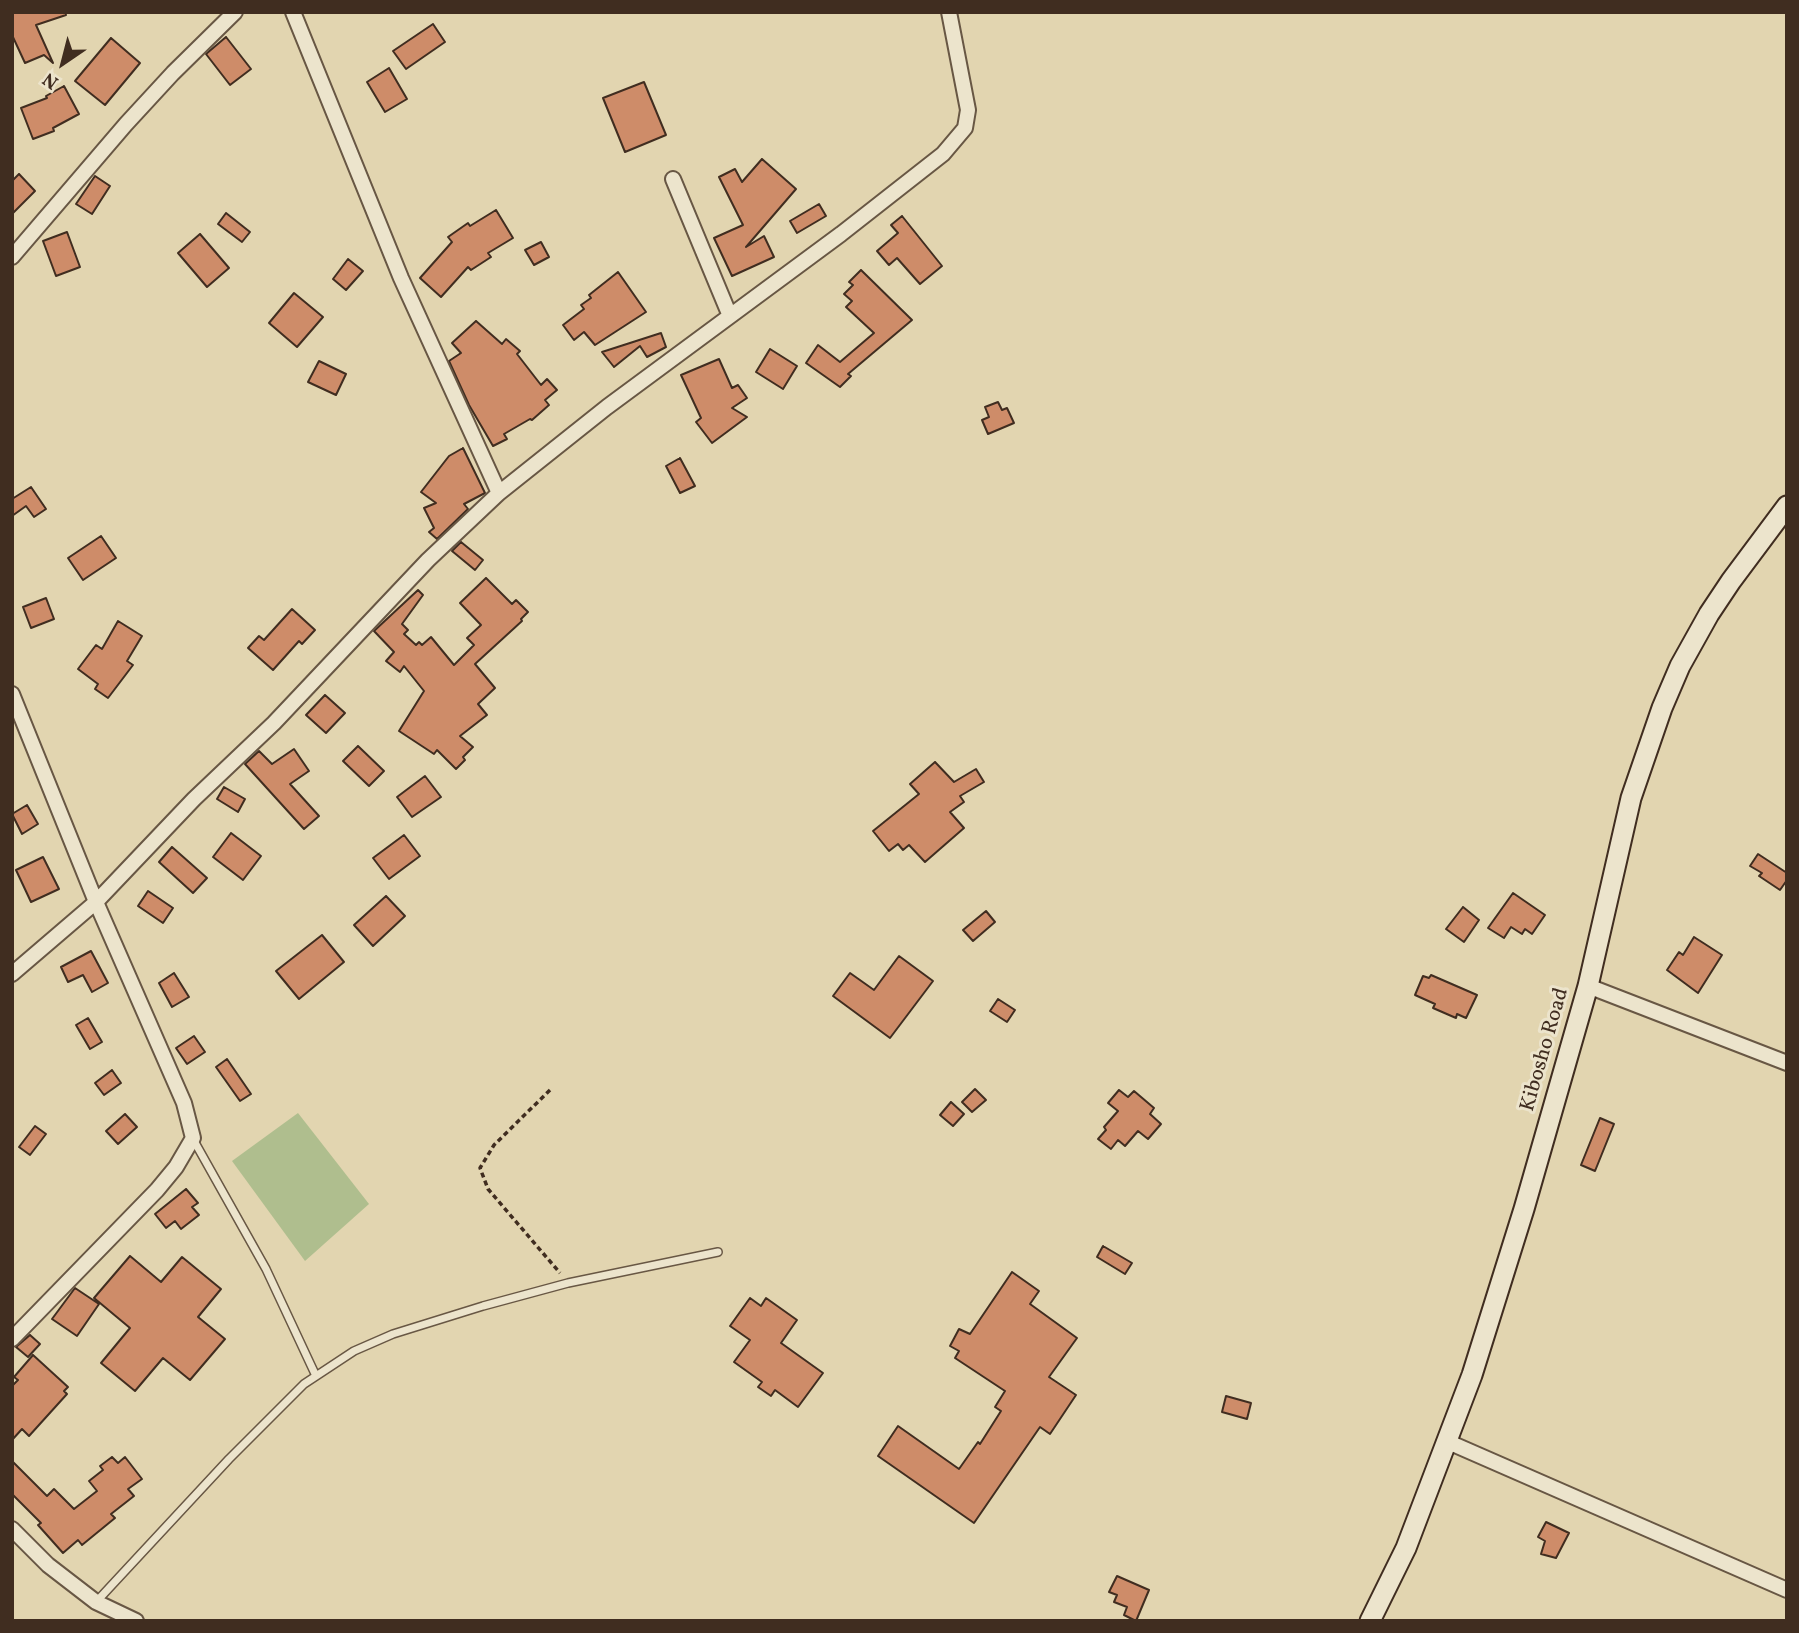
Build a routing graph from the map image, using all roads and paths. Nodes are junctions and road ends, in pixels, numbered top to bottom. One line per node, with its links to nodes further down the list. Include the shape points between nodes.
1 (235, 12): 5 (street, via 145,103)
2 (293, 12): 7 (street, via 401,278)
3 (948, 12): 6 (street, via 968,110 965,128 943,154)
4 (673, 178): 6 (street)
5 (12, 257)
6 (730, 316): 7 (street)
7 (499, 493): 10 (street, via 428,560)
8 (1787, 506): 12 (main road, Kibosho Road, via 1709,614 1662,708 1631,798)
9 (12, 694): 10 (street)
10 (96, 902): 11 (street); 15 (street, via 184,1103)
11 (12, 974)
12 (1588, 986): 13 (street); 20 (main road, Kibosho Road, via 1524,1209 1472,1375)
13 (1787, 1063)
14 (550, 1090): 17 (path, via 494,1146 480,1168 488,1189)
15 (193, 1138): 18 (street, via 157,1190); 19 (lane, via 266,1269)
16 (718, 1252): 17 (lane)
17 (568, 1283): 19 (lane, via 393,1334 354,1350)
18 (12, 1339)
19 (316, 1376): 23 (lane, via 229,1459)
20 (1446, 1441): 22 (street); 25 (main road, Kibosho Road, via 1406,1548)
21 (12, 1529): 23 (street)
22 (1787, 1590)
23 (96, 1602): 24 (street)
24 (136, 1621)
25 (1370, 1621)

